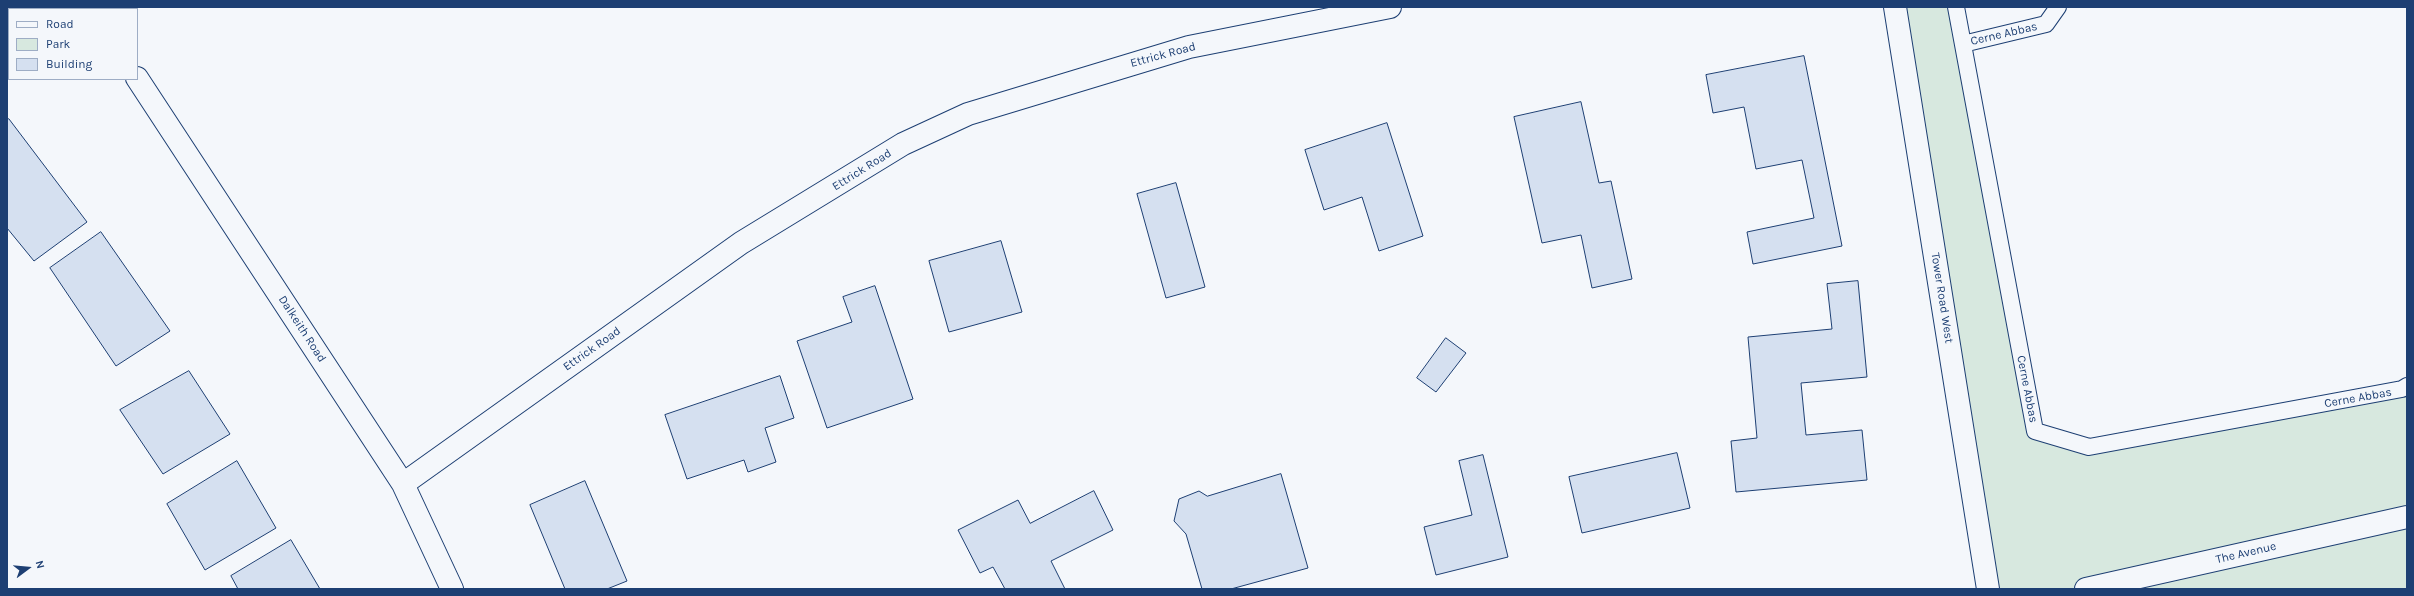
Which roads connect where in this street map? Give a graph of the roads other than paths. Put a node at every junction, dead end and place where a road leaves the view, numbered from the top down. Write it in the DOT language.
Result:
graph roads {
  1 [pos="1390,7"];
  2 [pos="1895,7"];
  3 [pos="1956,7"];
  4 [pos="2058,7"];
  5 [pos="1963,44"];
  6 [pos="138,80"];
  7 [pos="2407,386"];
  8 [pos="403,484"];
  9 [pos="2407,517"];
  10 [pos="452,589"];
  11 [pos="1988,589"];
  12 [pos="2086,589"];
  1 -- 8 [label="street, Ettrick Road"];
  2 -- 11 [label="street, Tower Road West"];
  3 -- 5 [label="lane, Cerne Abbas"];
  4 -- 5 [label="lane, Cerne Abbas"];
  5 -- 7 [label="lane, Cerne Abbas"];
  6 -- 8 [label="street, Dalkeith Road"];
  8 -- 10 [label="street, Dalkeith Road"];
  9 -- 12 [label="street, The Avenue"];
}
